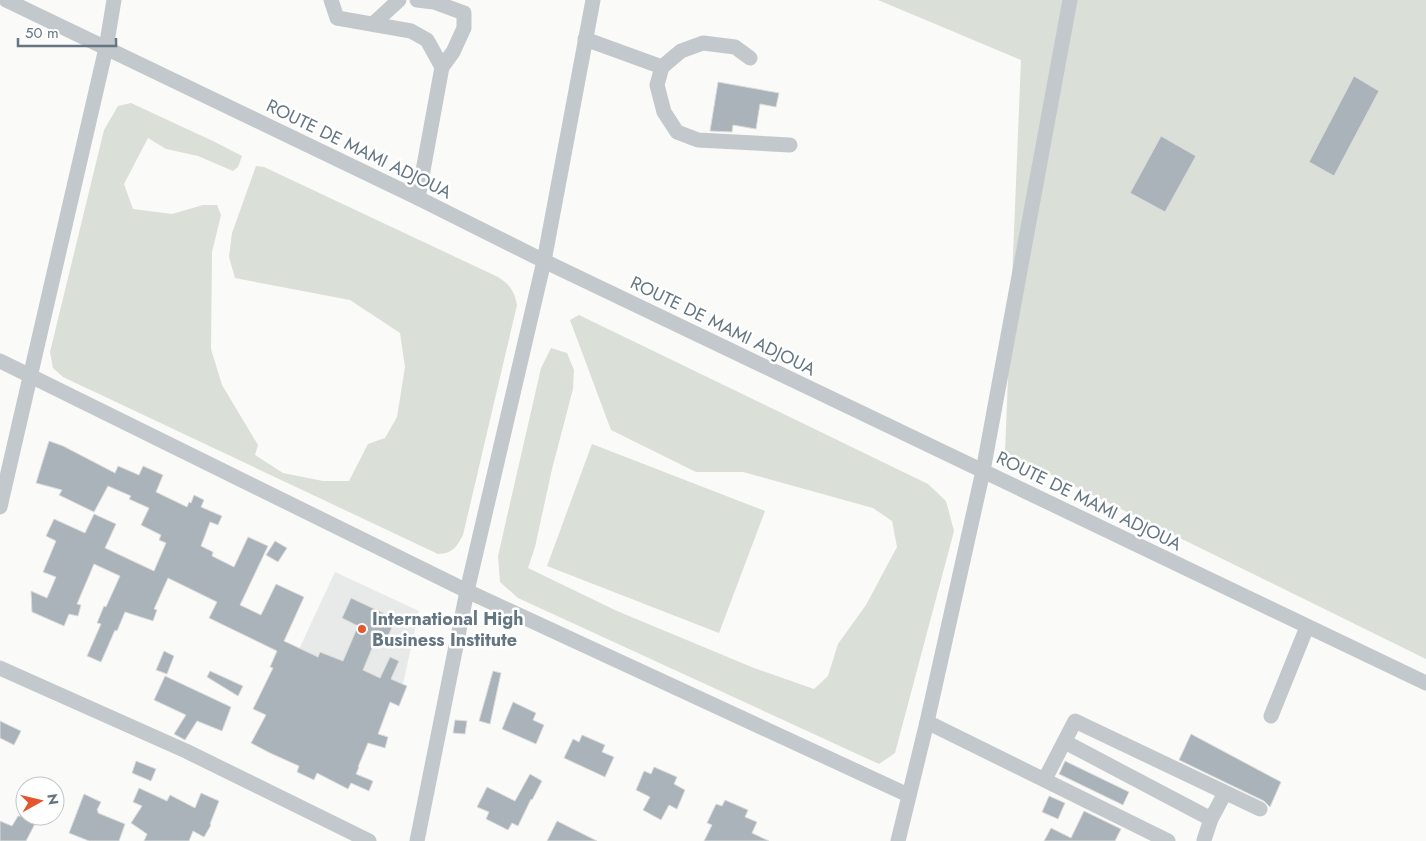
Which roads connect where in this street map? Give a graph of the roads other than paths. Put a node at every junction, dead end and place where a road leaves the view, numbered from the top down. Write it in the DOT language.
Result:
graph roads {
  1 [pos="6,0"];
  2 [pos="114,0"];
  3 [pos="331,0"];
  4 [pos="399,0"];
  5 [pos="417,0"];
  6 [pos="593,0"];
  7 [pos="1070,0"];
  8 [pos="373,24"];
  9 [pos="585,39"];
  10 [pos="106,48"];
  11 [pos="750,58"];
  12 [pos="442,67"];
  13 [pos="662,67"];
  14 [pos="790,144"];
  15 [pos="418,198"];
  16 [pos="544,261"];
  17 [pos="0,361"];
  18 [pos="31,376"];
  19 [pos="983,471"];
  20 [pos="0,507"];
  21 [pos="467,591"];
  22 [pos="1308,627"];
  23 [pos="0,668"];
  24 [pos="1426,683"];
  25 [pos="1271,716"];
  26 [pos="927,722"];
  27 [pos="1065,742"];
  28 [pos="1140,751"];
  29 [pos="1127,775"];
  30 [pos="1045,779"];
  31 [pos="1225,793"];
  32 [pos="908,795"];
  33 [pos="1260,810"];
  34 [pos="1211,819"];
  35 [pos="369,841"];
  36 [pos="417,841"];
  37 [pos="898,841"];
  38 [pos="1168,841"];
  39 [pos="1201,841"];
  1 -- 10 [label="street, ROUTE DE MAMI ADJOUA"];
  2 -- 10 [label="street"];
  3 -- 8 [label="street"];
  4 -- 8 [label="street"];
  5 -- 12 [label="street"];
  6 -- 9 [label="street"];
  7 -- 19 [label="street"];
  8 -- 12 [label="street"];
  9 -- 13 [label="street"];
  9 -- 16 [label="street"];
  10 -- 15 [label="street, ROUTE DE MAMI ADJOUA"];
  10 -- 18 [label="street"];
  11 -- 13 [label="street"];
  12 -- 15 [label="street"];
  13 -- 14 [label="street"];
  15 -- 16 [label="street, ROUTE DE MAMI ADJOUA"];
  16 -- 19 [label="street, ROUTE DE MAMI ADJOUA"];
  16 -- 21 [label="street"];
  17 -- 18 [label="street"];
  18 -- 20 [label="street"];
  18 -- 21 [label="street"];
  19 -- 22 [label="street, ROUTE DE MAMI ADJOUA"];
  19 -- 26 [label="street"];
  21 -- 32 [label="street"];
  21 -- 36 [label="street"];
  22 -- 24 [label="street, ROUTE DE MAMI ADJOUA"];
  22 -- 25 [label="street"];
  23 -- 35 [label="street"];
  26 -- 30 [label="street"];
  26 -- 32 [label="street"];
  27 -- 28 [label="street"];
  27 -- 29 [label="street"];
  27 -- 30 [label="street"];
  28 -- 29 [label="street"];
  28 -- 31 [label="street"];
  29 -- 34 [label="street"];
  30 -- 38 [label="street"];
  31 -- 33 [label="street"];
  31 -- 34 [label="street"];
  32 -- 37 [label="street"];
  34 -- 39 [label="street"];
}
